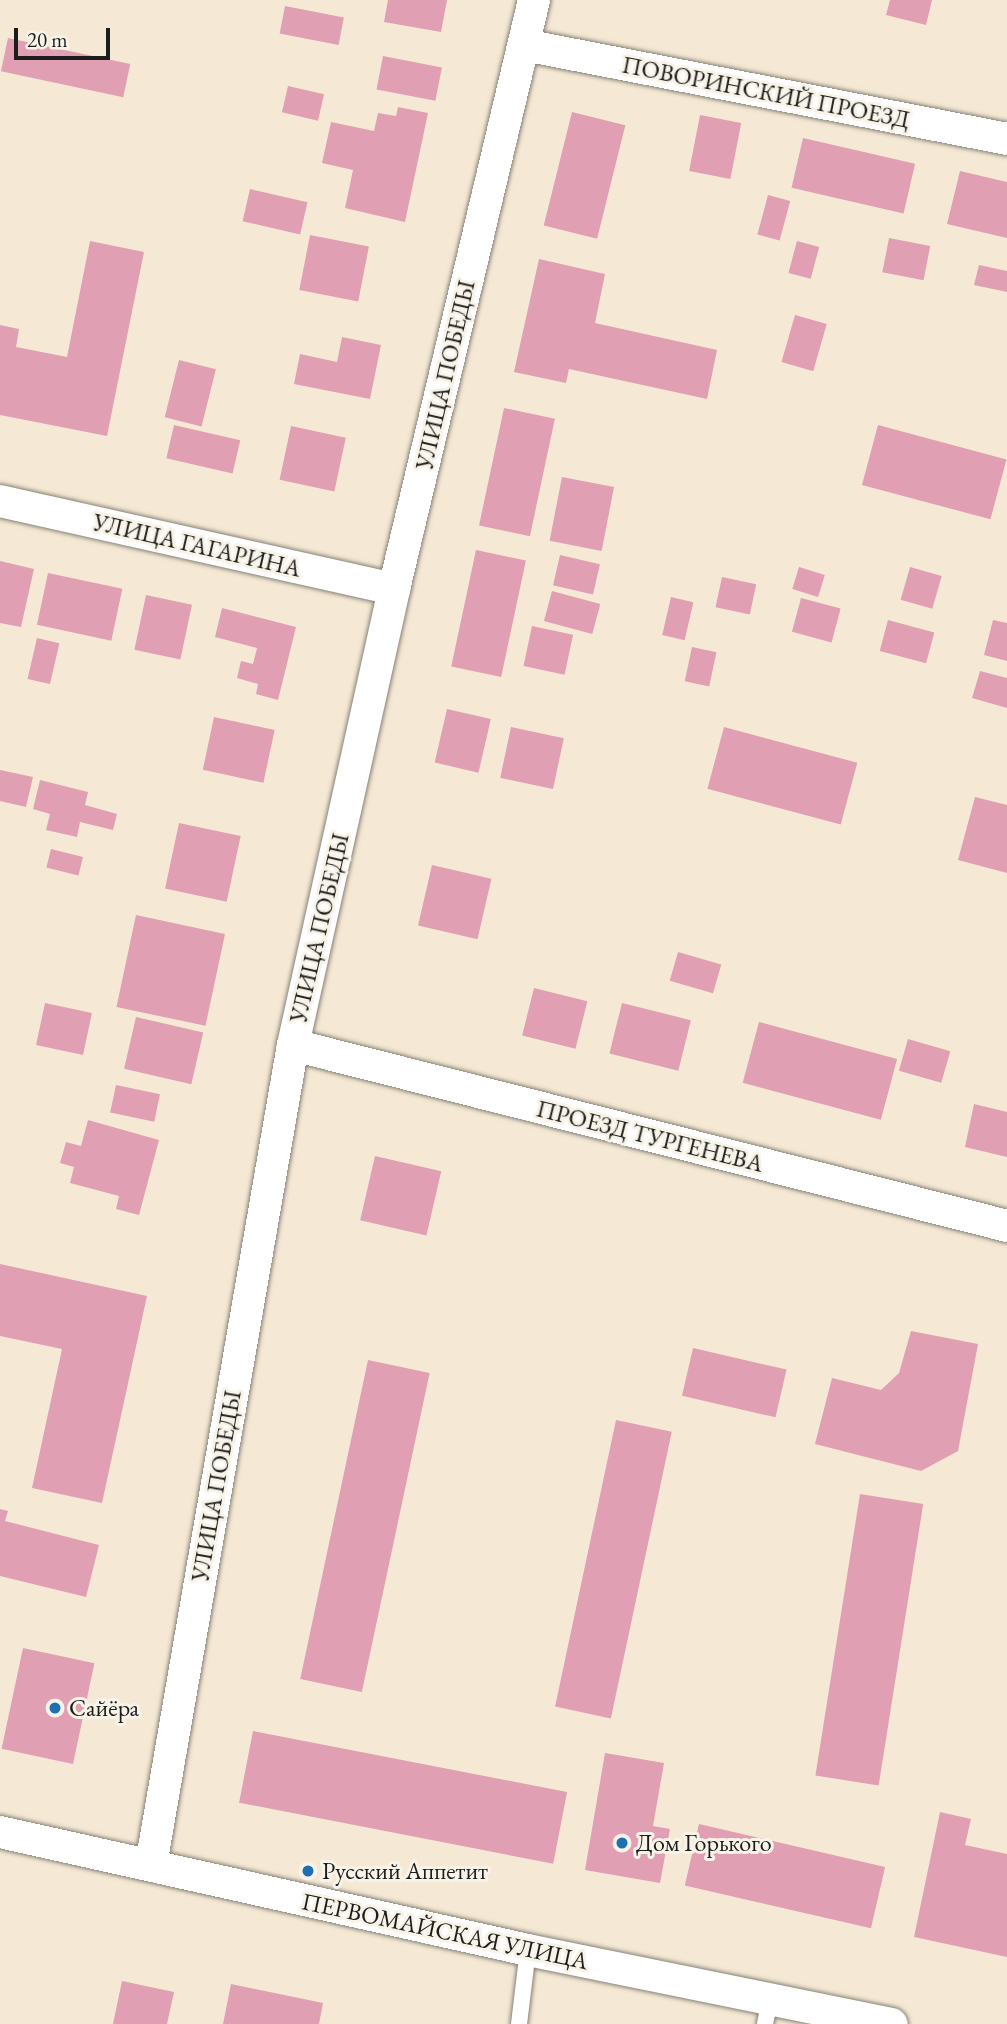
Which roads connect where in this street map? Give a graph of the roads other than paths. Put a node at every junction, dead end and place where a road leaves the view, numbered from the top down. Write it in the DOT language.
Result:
graph roads {
  1 [pos="534,0"];
  2 [pos="524,45"];
  3 [pos="1007,139"];
  4 [pos="0,501"];
  5 [pos="394,589"];
  6 [pos="293,1045"];
  7 [pos="1007,1226"];
  8 [pos="0,1832"];
  9 [pos="150,1865"];
  10 [pos="528,1950"];
  11 [pos="768,2012"];
  12 [pos="519,2024"];
  13 [pos="892,2024"];
  1 -- 2 [label="street, УЛИЦА ПОБЕДЫ"];
  2 -- 3 [label="street, ПОВОРИНСКИЙ ПРОЕЗД"];
  2 -- 5 [label="street, УЛИЦА ПОБЕДЫ"];
  4 -- 5 [label="street, УЛИЦА ГАГАРИНА"];
  5 -- 6 [label="street, УЛИЦА ПОБЕДЫ"];
  6 -- 7 [label="street, ПРОЕЗД ТУРГЕНЕВА"];
  6 -- 9 [label="street, УЛИЦА ПОБЕДЫ"];
  8 -- 9 [label="street, ПЕРВОМАЙСКАЯ УЛИЦА"];
  9 -- 10 [label="street, ПЕРВОМАЙСКАЯ УЛИЦА"];
  10 -- 11 [label="street, ПЕРВОМАЙСКАЯ УЛИЦА"];
  10 -- 12 [label="lane"];
  11 -- 13 [label="street, ПЕРВОМАЙСКАЯ УЛИЦА"];
}
